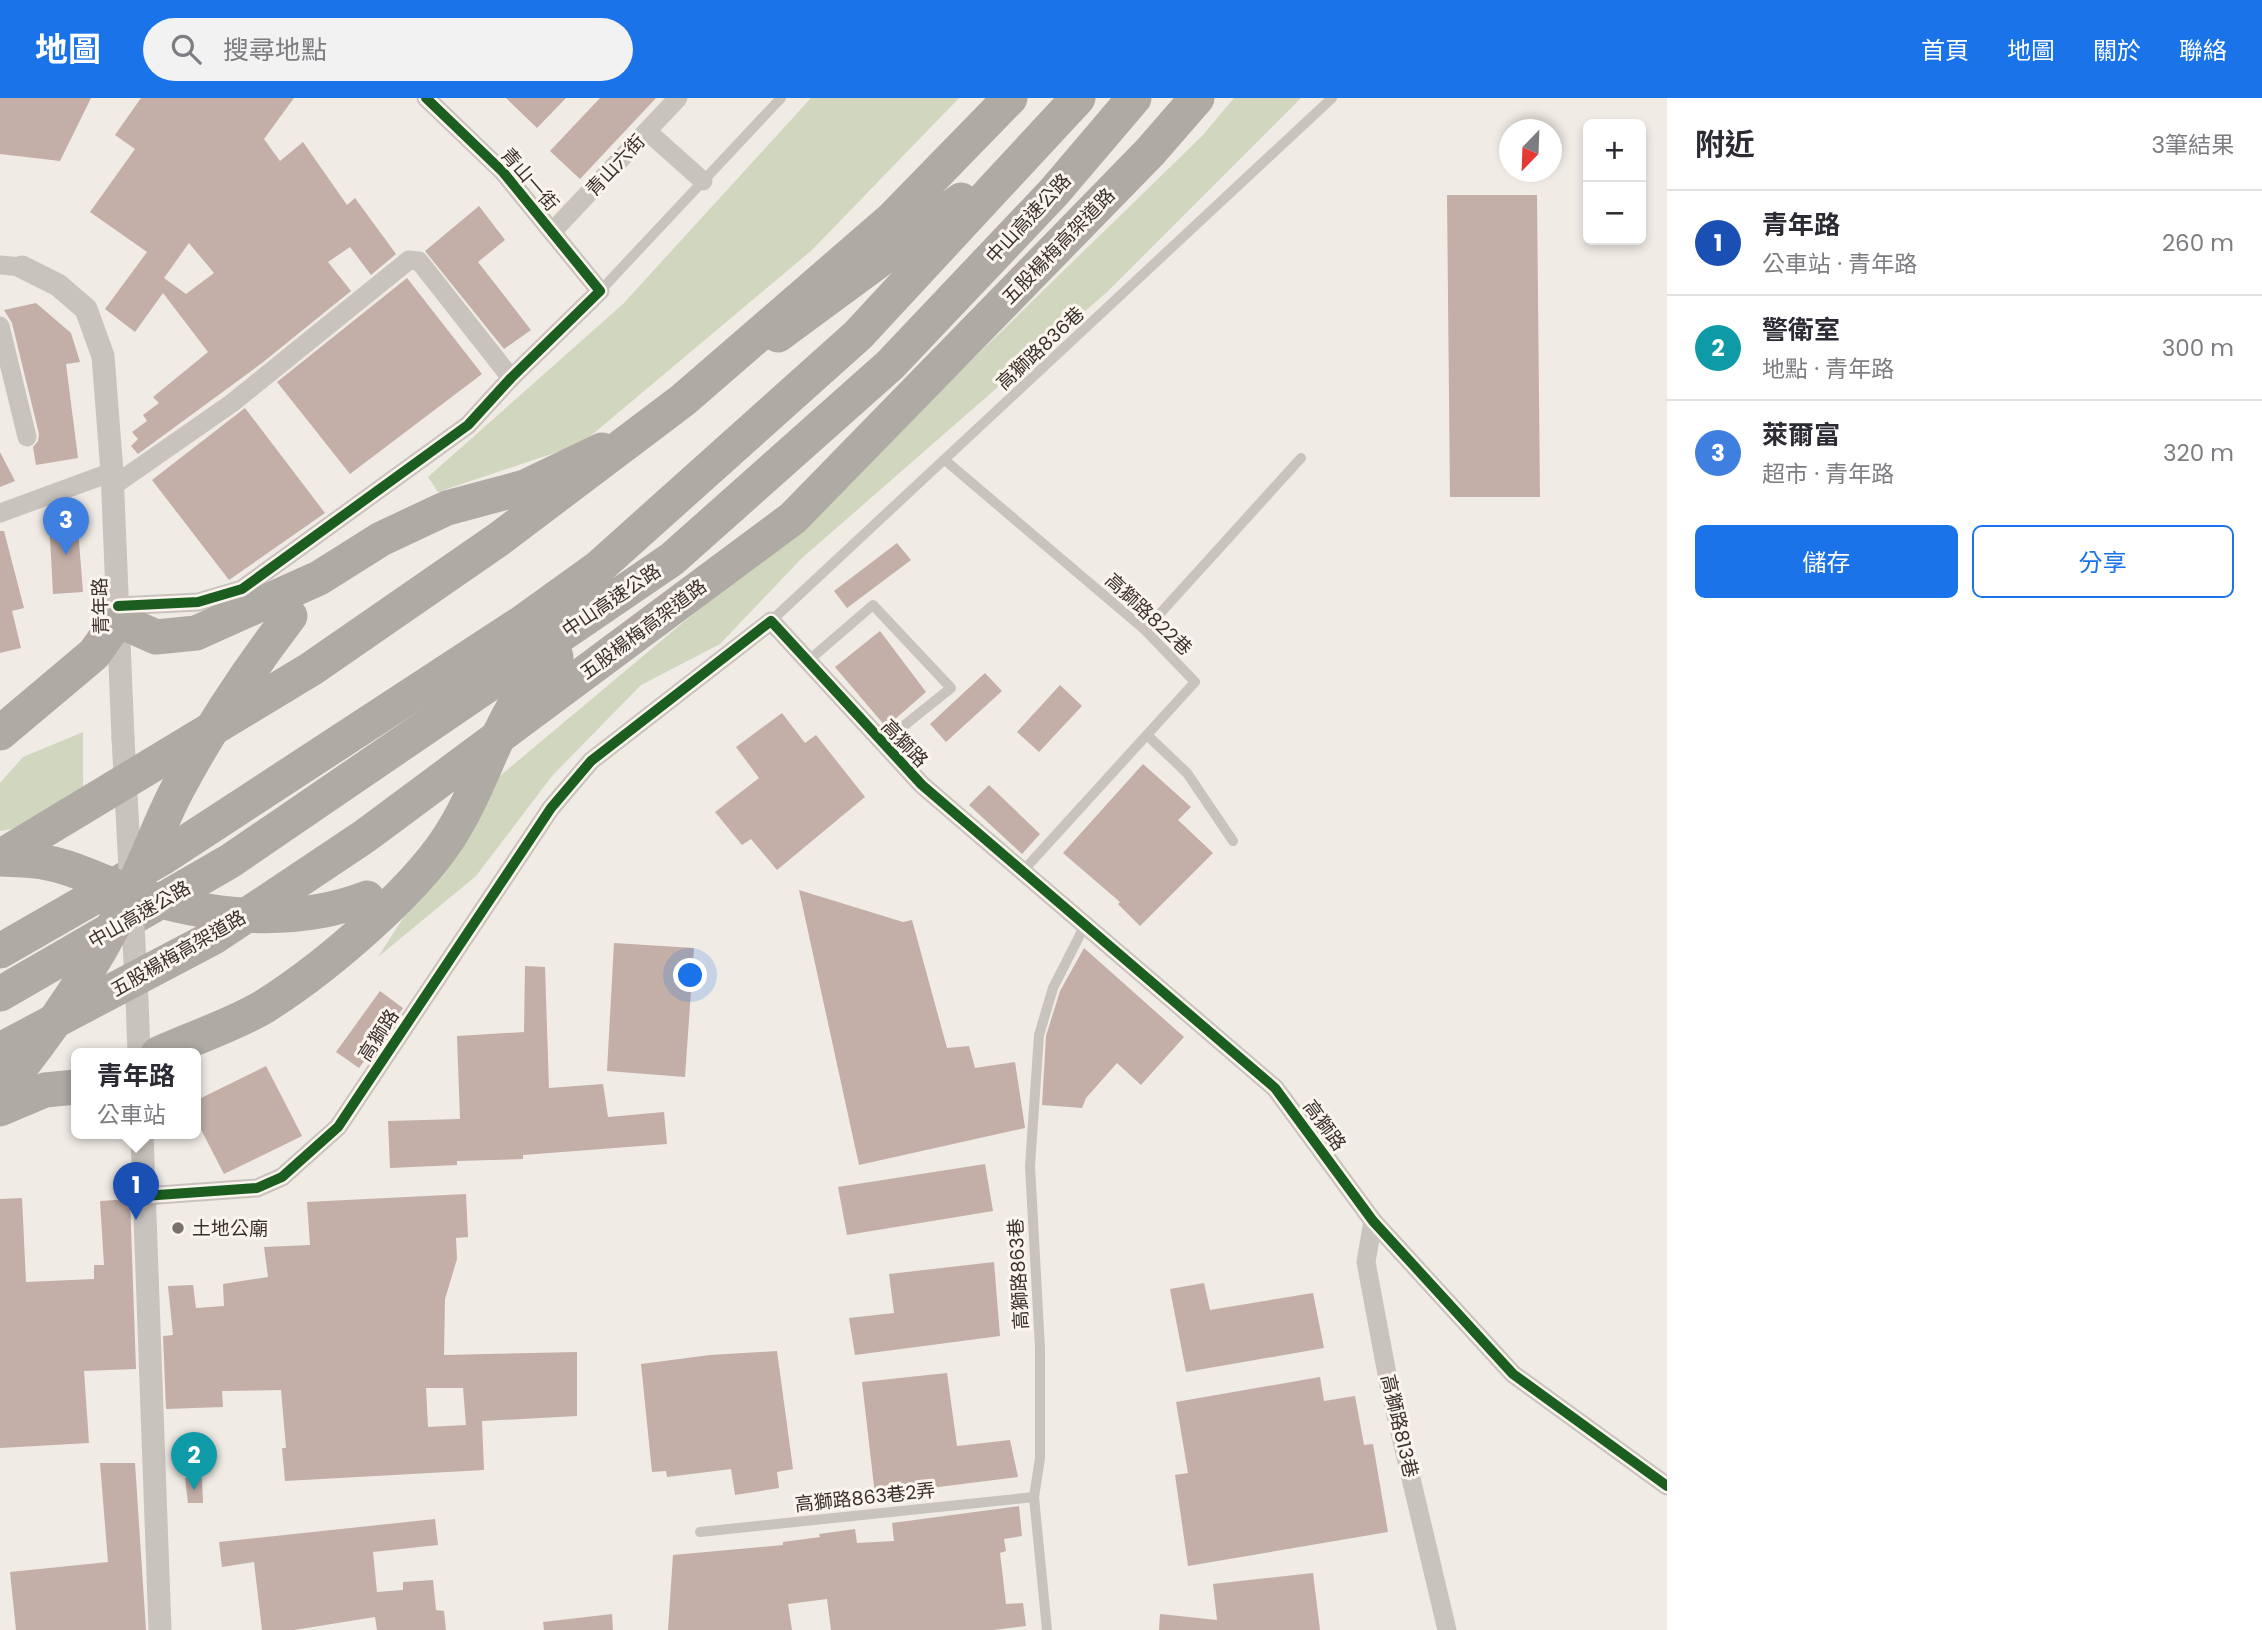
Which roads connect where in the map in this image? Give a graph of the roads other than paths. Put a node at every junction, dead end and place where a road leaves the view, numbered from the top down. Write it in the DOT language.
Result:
graph roads {
  1 [pos="426,98"];
  2 [pos="678,98"];
  3 [pos="780,98"];
  4 [pos="1010,98"];
  5 [pos="1134,98"];
  6 [pos="1197,98"];
  7 [pos="1332,98"];
  8 [pos="1072,105"];
  9 [pos="647,131"];
  10 [pos="703,181"];
  11 [pos="552,232"];
  12 [pos="11,266"];
  13 [pos="600,291"];
  14 [pos="0,326"];
  15 [pos="510,378"];
  16 [pos="27,438"];
  17 [pos="1301,458"];
  18 [pos="946,461"];
  19 [pos="113,479"];
  20 [pos="0,513"];
  21 [pos="672,559"];
  22 [pos="319,578"];
  23 [pos="118,613"];
  24 [pos="771,621"];
  25 [pos="1145,630"];
  26 [pos="807,661"];
  27 [pos="0,733"];
  28 [pos="1148,736"];
  29 [pos="881,745"];
  30 [pos="1233,841"];
  31 [pos="0,858"];
  32 [pos="1021,873"];
  33 [pos="411,882"];
  34 [pos="131,892"];
  35 [pos="1085,925"];
  36 [pos="0,951"];
  37 [pos="0,994"];
  38 [pos="139,1048"];
  39 [pos="172,1048"];
  40 [pos="0,1049"];
  41 [pos="71,1087"];
  42 [pos="3,1094"];
  43 [pos="142,1139"];
  44 [pos="144,1196"];
  45 [pos="1373,1221"];
  46 [pos="1667,1486"];
  47 [pos="1034,1497"];
  48 [pos="700,1532"];
  49 [pos="160,1630"];
  50 [pos="1047,1630"];
  51 [pos="1447,1630"];
  1 -- 11 [label="street, 青山一街"];
  2 -- 9 [label="street, 青山六街"];
  3 -- 10 [label="lane"];
  4 -- 31 [label="highway, bridge"];
  5 -- 21 [label="highway, 中山高速公路"];
  6 -- 40 [label="highway, 五股楊梅高架道路, bridge"];
  7 -- 18 [label="lane, 高獅路836巷"];
  8 -- 22 [label="highway"];
  8 -- 36 [label="highway, 中山高速公路"];
  9 -- 10 [label="street"];
  9 -- 11 [label="street, 青山六街"];
  10 -- 13 [label="lane"];
  11 -- 13 [label="street, 青山一街"];
  12 -- 19 [label="street, 青年路"];
  13 -- 15 [label="street"];
  14 -- 16 [label="street"];
  15 -- 19 [label="street"];
  15 -- 23 [label="street"];
  17 -- 25 [label="lane"];
  18 -- 24 [label="lane, 高獅路836巷"];
  18 -- 25 [label="lane, 高獅路822巷"];
  19 -- 20 [label="street"];
  19 -- 23 [label="street, 青年路"];
  21 -- 33 [label="highway"];
  21 -- 37 [label="highway, 中山高速公路"];
  22 -- 23 [label="highway"];
  22 -- 34 [label="highway, bridge"];
  23 -- 27 [label="highway"];
  23 -- 34 [label="street, 青年路, bridge"];
  24 -- 26 [label="street, 高獅路"];
  24 -- 44 [label="street, 高獅路"];
  25 -- 28 [label="lane, 高獅路822巷"];
  26 -- 29 [label="street, 高獅路"];
  26 -- 29 [label="lane"];
  28 -- 30 [label="lane"];
  28 -- 32 [label="lane, 高獅路822巷"];
  29 -- 32 [label="street, 高獅路"];
  31 -- 34 [label="highway, bridge"];
  32 -- 35 [label="street, 高獅路"];
  33 -- 34 [label="highway, bridge"];
  33 -- 39 [label="highway"];
  34 -- 38 [label="street, 青年路, bridge"];
  34 -- 42 [label="highway, bridge"];
  35 -- 45 [label="street, 高獅路"];
  35 -- 47 [label="lane, 高獅路863巷"];
  41 -- 42 [label="highway"];
  43 -- 44 [label="street"];
  44 -- 49 [label="street"];
  45 -- 46 [label="street, 高獅路"];
  45 -- 51 [label="street, 高獅路813巷"];
  47 -- 48 [label="lane, 高獅路863巷2弄"];
  47 -- 50 [label="lane, 高獅路863巷"];
}
